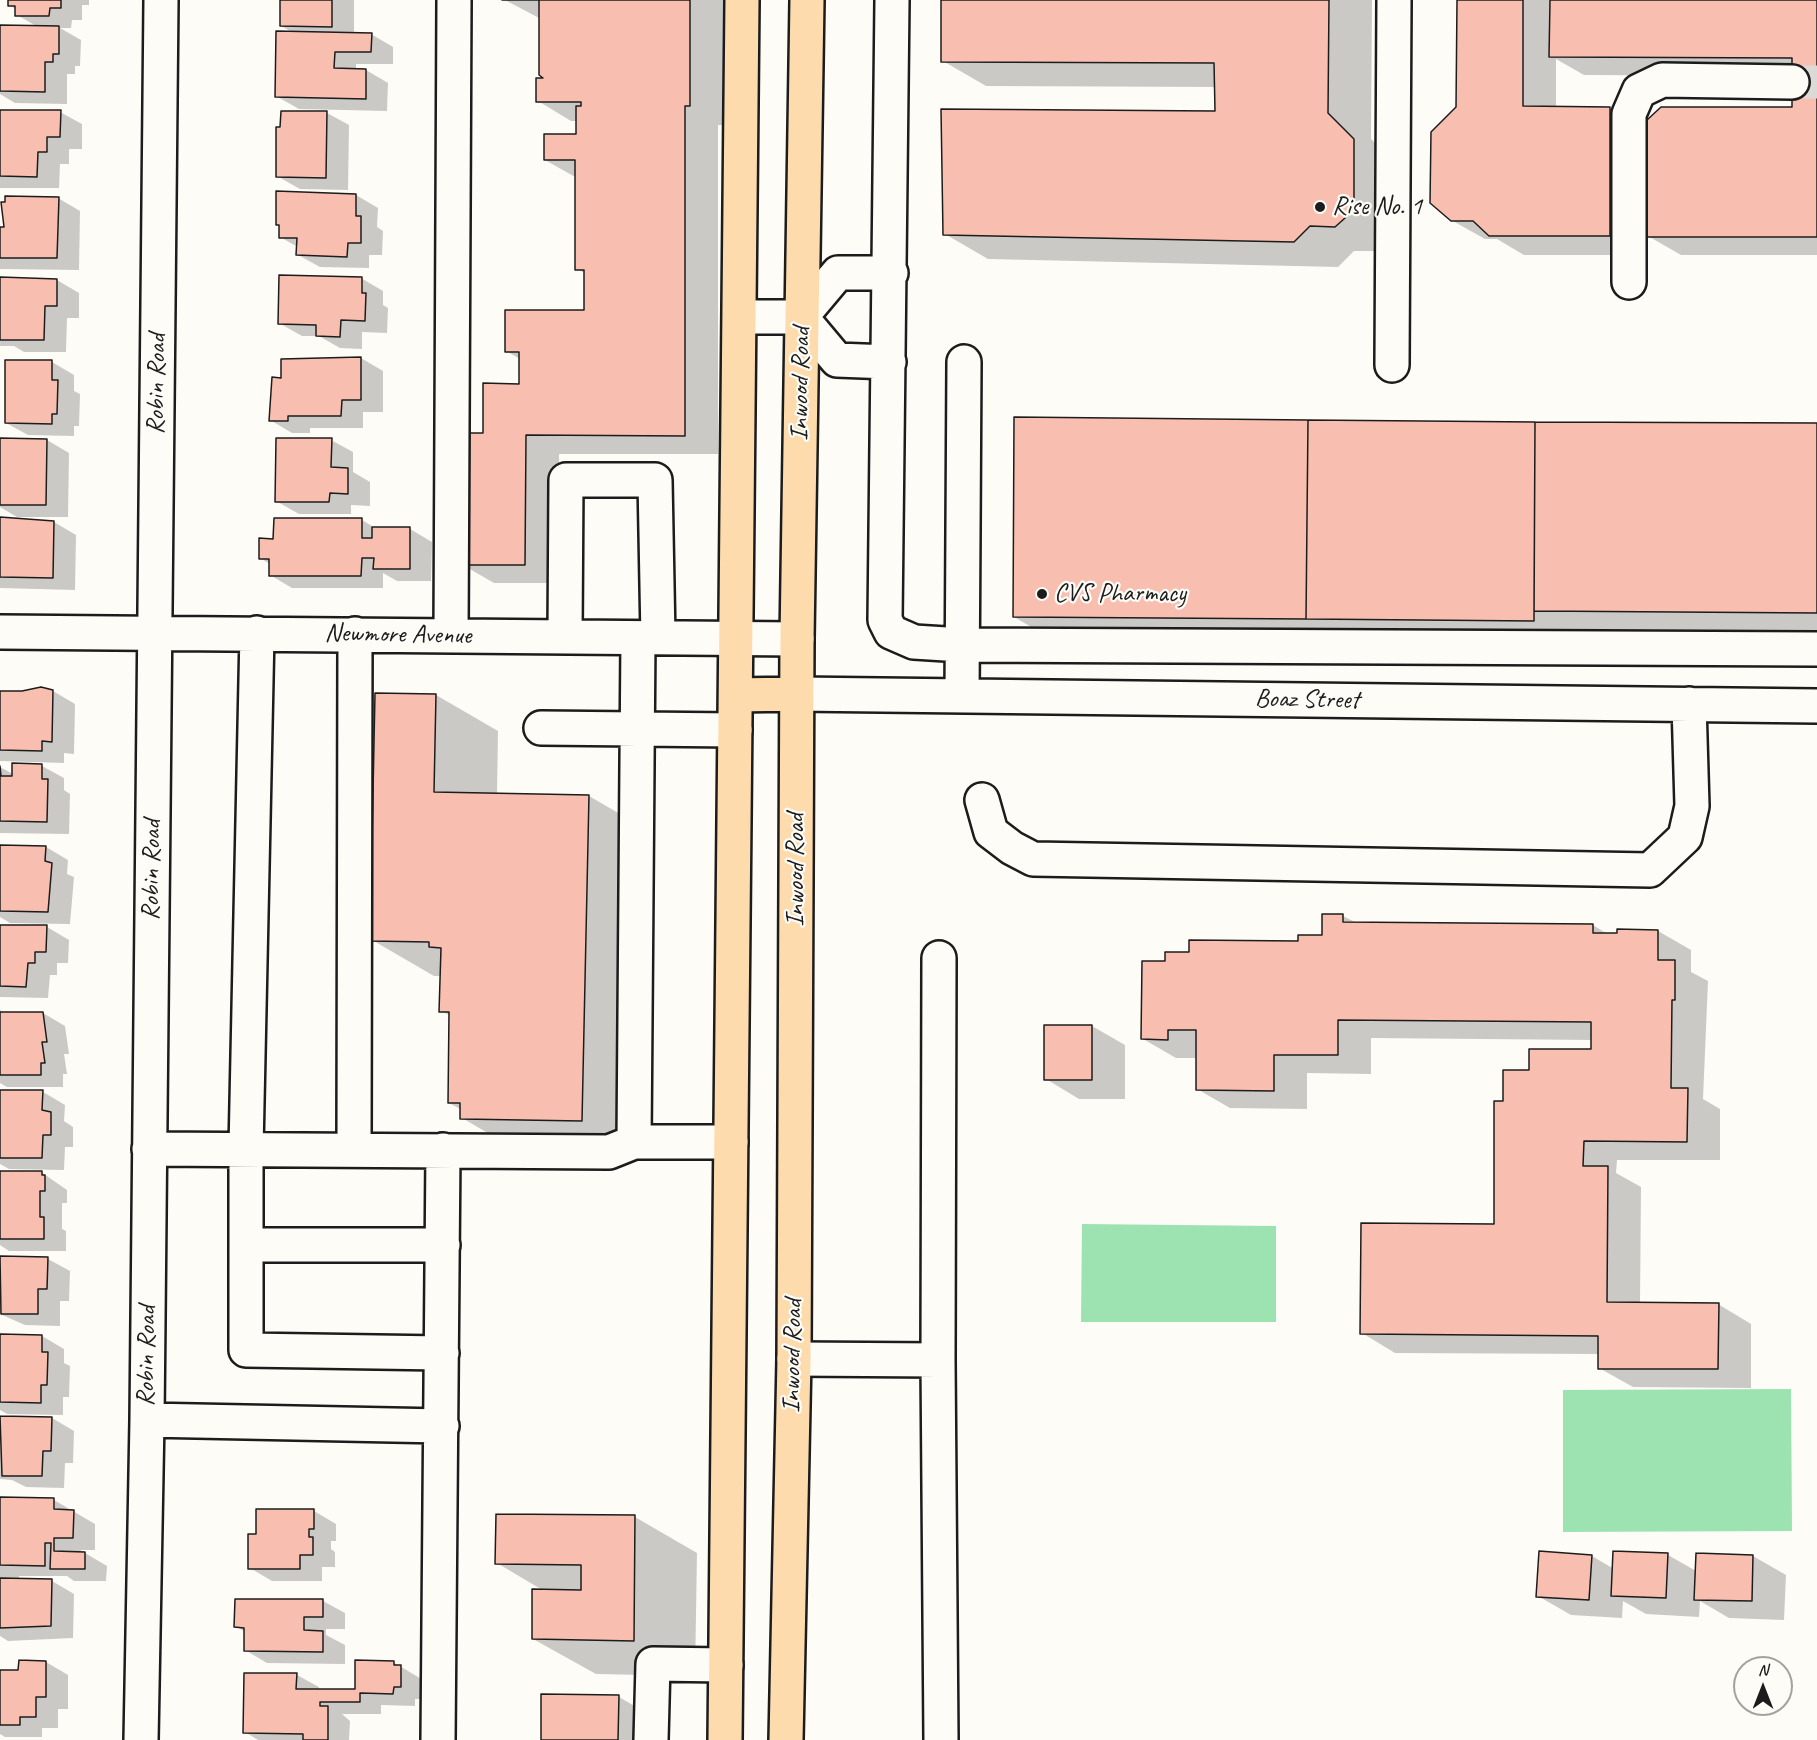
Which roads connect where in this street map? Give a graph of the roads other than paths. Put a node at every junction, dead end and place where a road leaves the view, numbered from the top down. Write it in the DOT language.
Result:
graph roads {
  1 [pos="161,0"];
  2 [pos="454,0"];
  3 [pos="742,0"];
  4 [pos="807,0"];
  5 [pos="892,0"];
  6 [pos="1394,0"];
  7 [pos="1792,82"];
  8 [pos="891,273"];
  9 [pos="1629,282"];
  10 [pos="741,317"];
  11 [pos="801,317"];
  12 [pos="889,362"];
  13 [pos="964,362"];
  14 [pos="1392,365"];
  15 [pos="0,632"];
  16 [pos="155,633"];
  17 [pos="257,633"];
  18 [pos="355,634"];
  19 [pos="451,635"];
  20 [pos="565,636"];
  21 [pos="648,638"];
  22 [pos="736,639"];
  23 [pos="797,639"];
  24 [pos="962,645"];
  25 [pos="1817,649"];
  26 [pos="796,694"];
  27 [pos="736,695"];
  28 [pos="962,696"];
  29 [pos="1689,704"];
  30 [pos="1817,706"];
  31 [pos="541,728"];
  32 [pos="638,728"];
  33 [pos="735,730"];
  34 [pos="982,800"];
  35 [pos="939,957"];
  36 [pos="634,1142"];
  37 [pos="731,1142"];
  38 [pos="149,1149"];
  39 [pos="246,1149"];
  40 [pos="354,1150"];
  41 [pos="443,1150"];
  42 [pos="246,1245"];
  43 [pos="443,1245"];
  44 [pos="442,1353"];
  45 [pos="794,1359"];
  46 [pos="938,1360"];
  47 [pos="147,1420"];
  48 [pos="442,1426"];
  49 [pos="726,1665"];
  50 [pos="141,1740"];
  51 [pos="438,1740"];
  52 [pos="651,1740"];
  53 [pos="726,1740"];
  54 [pos="786,1740"];
  55 [pos="941,1740"];
  1 -- 16 [label="street, Robin Road"];
  2 -- 19 [label="street"];
  3 -- 10 [label="main road"];
  4 -- 11 [label="main road, Inwood Road"];
  5 -- 8 [label="street"];
  6 -- 14 [label="street"];
  7 -- 9 [label="street"];
  8 -- 11 [label="street"];
  8 -- 12 [label="street"];
  10 -- 11 [label="street"];
  10 -- 22 [label="main road"];
  11 -- 12 [label="street"];
  11 -- 23 [label="main road, Inwood Road"];
  12 -- 24 [label="street"];
  13 -- 24 [label="street"];
  15 -- 16 [label="street, Newmore Avenue"];
  16 -- 17 [label="street, Newmore Avenue"];
  16 -- 38 [label="street, Robin Road"];
  17 -- 18 [label="street, Newmore Avenue"];
  17 -- 39 [label="street"];
  18 -- 19 [label="street, Newmore Avenue"];
  18 -- 40 [label="street"];
  19 -- 20 [label="street, Newmore Avenue"];
  20 -- 21 [label="street, Newmore Avenue"];
  20 -- 21 [label="street"];
  21 -- 22 [label="street, Newmore Avenue"];
  21 -- 32 [label="street"];
  22 -- 23 [label="street, Newmore Avenue"];
  22 -- 27 [label="main road"];
  23 -- 26 [label="main road, Inwood Road"];
  24 -- 25 [label="street"];
  24 -- 28 [label="street"];
  26 -- 27 [label="main road"];
  26 -- 28 [label="street, Boaz Street"];
  26 -- 45 [label="main road, Inwood Road"];
  27 -- 33 [label="main road"];
  28 -- 29 [label="street, Boaz Street"];
  29 -- 30 [label="street, Boaz Street"];
  29 -- 34 [label="street"];
  31 -- 32 [label="street"];
  32 -- 33 [label="street"];
  32 -- 36 [label="street"];
  33 -- 37 [label="main road"];
  35 -- 46 [label="street"];
  36 -- 37 [label="street"];
  36 -- 41 [label="street"];
  37 -- 49 [label="main road"];
  38 -- 39 [label="street"];
  38 -- 47 [label="street, Robin Road"];
  39 -- 40 [label="street"];
  39 -- 42 [label="street"];
  40 -- 41 [label="street"];
  41 -- 43 [label="street"];
  42 -- 43 [label="street"];
  42 -- 44 [label="street"];
  43 -- 44 [label="street"];
  44 -- 48 [label="street"];
  45 -- 46 [label="street"];
  45 -- 54 [label="main road, Inwood Road"];
  46 -- 55 [label="street"];
  47 -- 48 [label="street"];
  47 -- 50 [label="street, Robin Road"];
  48 -- 51 [label="street"];
  49 -- 52 [label="street"];
  49 -- 53 [label="main road"];
}
